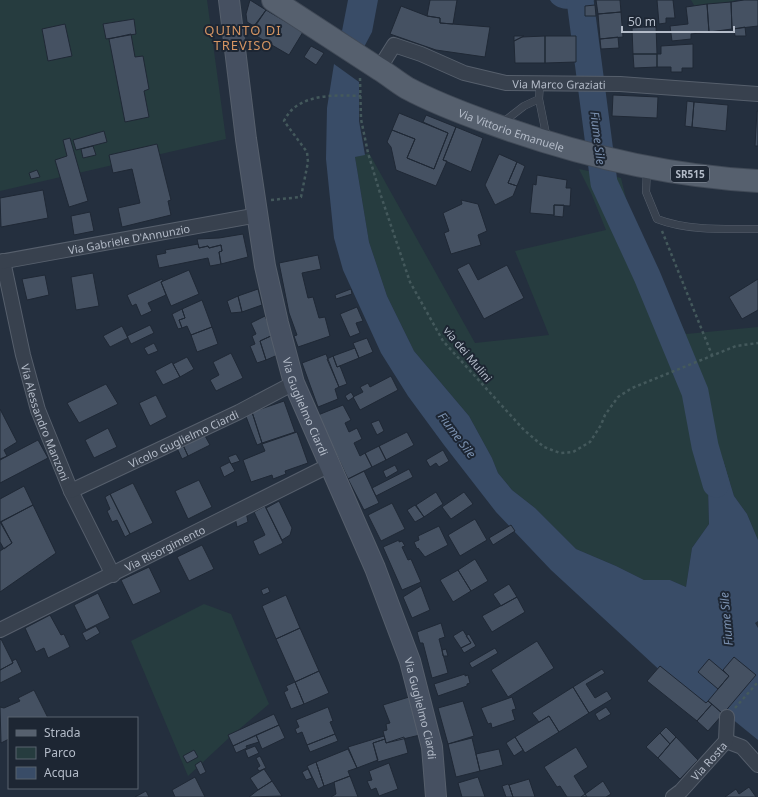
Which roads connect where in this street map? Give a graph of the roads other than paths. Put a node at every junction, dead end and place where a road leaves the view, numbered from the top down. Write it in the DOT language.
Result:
graph roads {
  1 [pos="229,0"];
  2 [pos="280,4"];
  3 [pos="379,69"];
  4 [pos="540,84"];
  5 [pos="758,94"];
  6 [pos="538,99"];
  7 [pos="498,126"];
  8 [pos="547,142"];
  9 [pos="647,166"];
  10 [pos="758,181"];
  11 [pos="257,208"];
  12 [pos="758,229"];
  13 [pos="2,262"];
  14 [pos="294,383"];
  15 [pos="330,465"];
  16 [pos="71,491"];
  17 [pos="113,575"];
  18 [pos="0,630"];
  19 [pos="727,717"];
  20 [pos="726,741"];
  21 [pos="758,765"];
  22 [pos="436,797"];
  23 [pos="674,797"];
  1 -- 11 [label="main road, Via Guglielmo Ciardi"];
  2 -- 3 [label="main road, Via Vittorio Emanuele / SR515"];
  3 -- 4 [label="street, Via Marco Graziati"];
  3 -- 7 [label="main road, Via Vittorio Emanuele / SR515"];
  4 -- 5 [label="street, Via Marco Graziati"];
  4 -- 6 [label="lane"];
  6 -- 7 [label="lane"];
  6 -- 8 [label="lane"];
  7 -- 8 [label="main road, Via Vittorio Emanuele / SR515"];
  8 -- 9 [label="main road, Via Vittorio Emanuele / SR515"];
  9 -- 10 [label="main road, Via Vittorio Emanuele / SR515"];
  9 -- 12 [label="lane"];
  11 -- 13 [label="street, Via Gabriele D'Annunzio"];
  11 -- 14 [label="main road, Via Guglielmo Ciardi"];
  13 -- 16 [label="street, Via Alessandro Manzoni"];
  14 -- 15 [label="main road, Via Guglielmo Ciardi"];
  14 -- 16 [label="street, Vicolo Guglielmo Ciardi"];
  15 -- 17 [label="street, Via Risorgimento"];
  15 -- 22 [label="main road, Via Guglielmo Ciardi"];
  16 -- 17 [label="street, Via Alessandro Manzoni"];
  17 -- 18 [label="street, Via Risorgimento"];
  19 -- 20 [label="street, Via Rosta"];
  20 -- 21 [label="street"];
  20 -- 23 [label="street, Via Rosta"];
}
